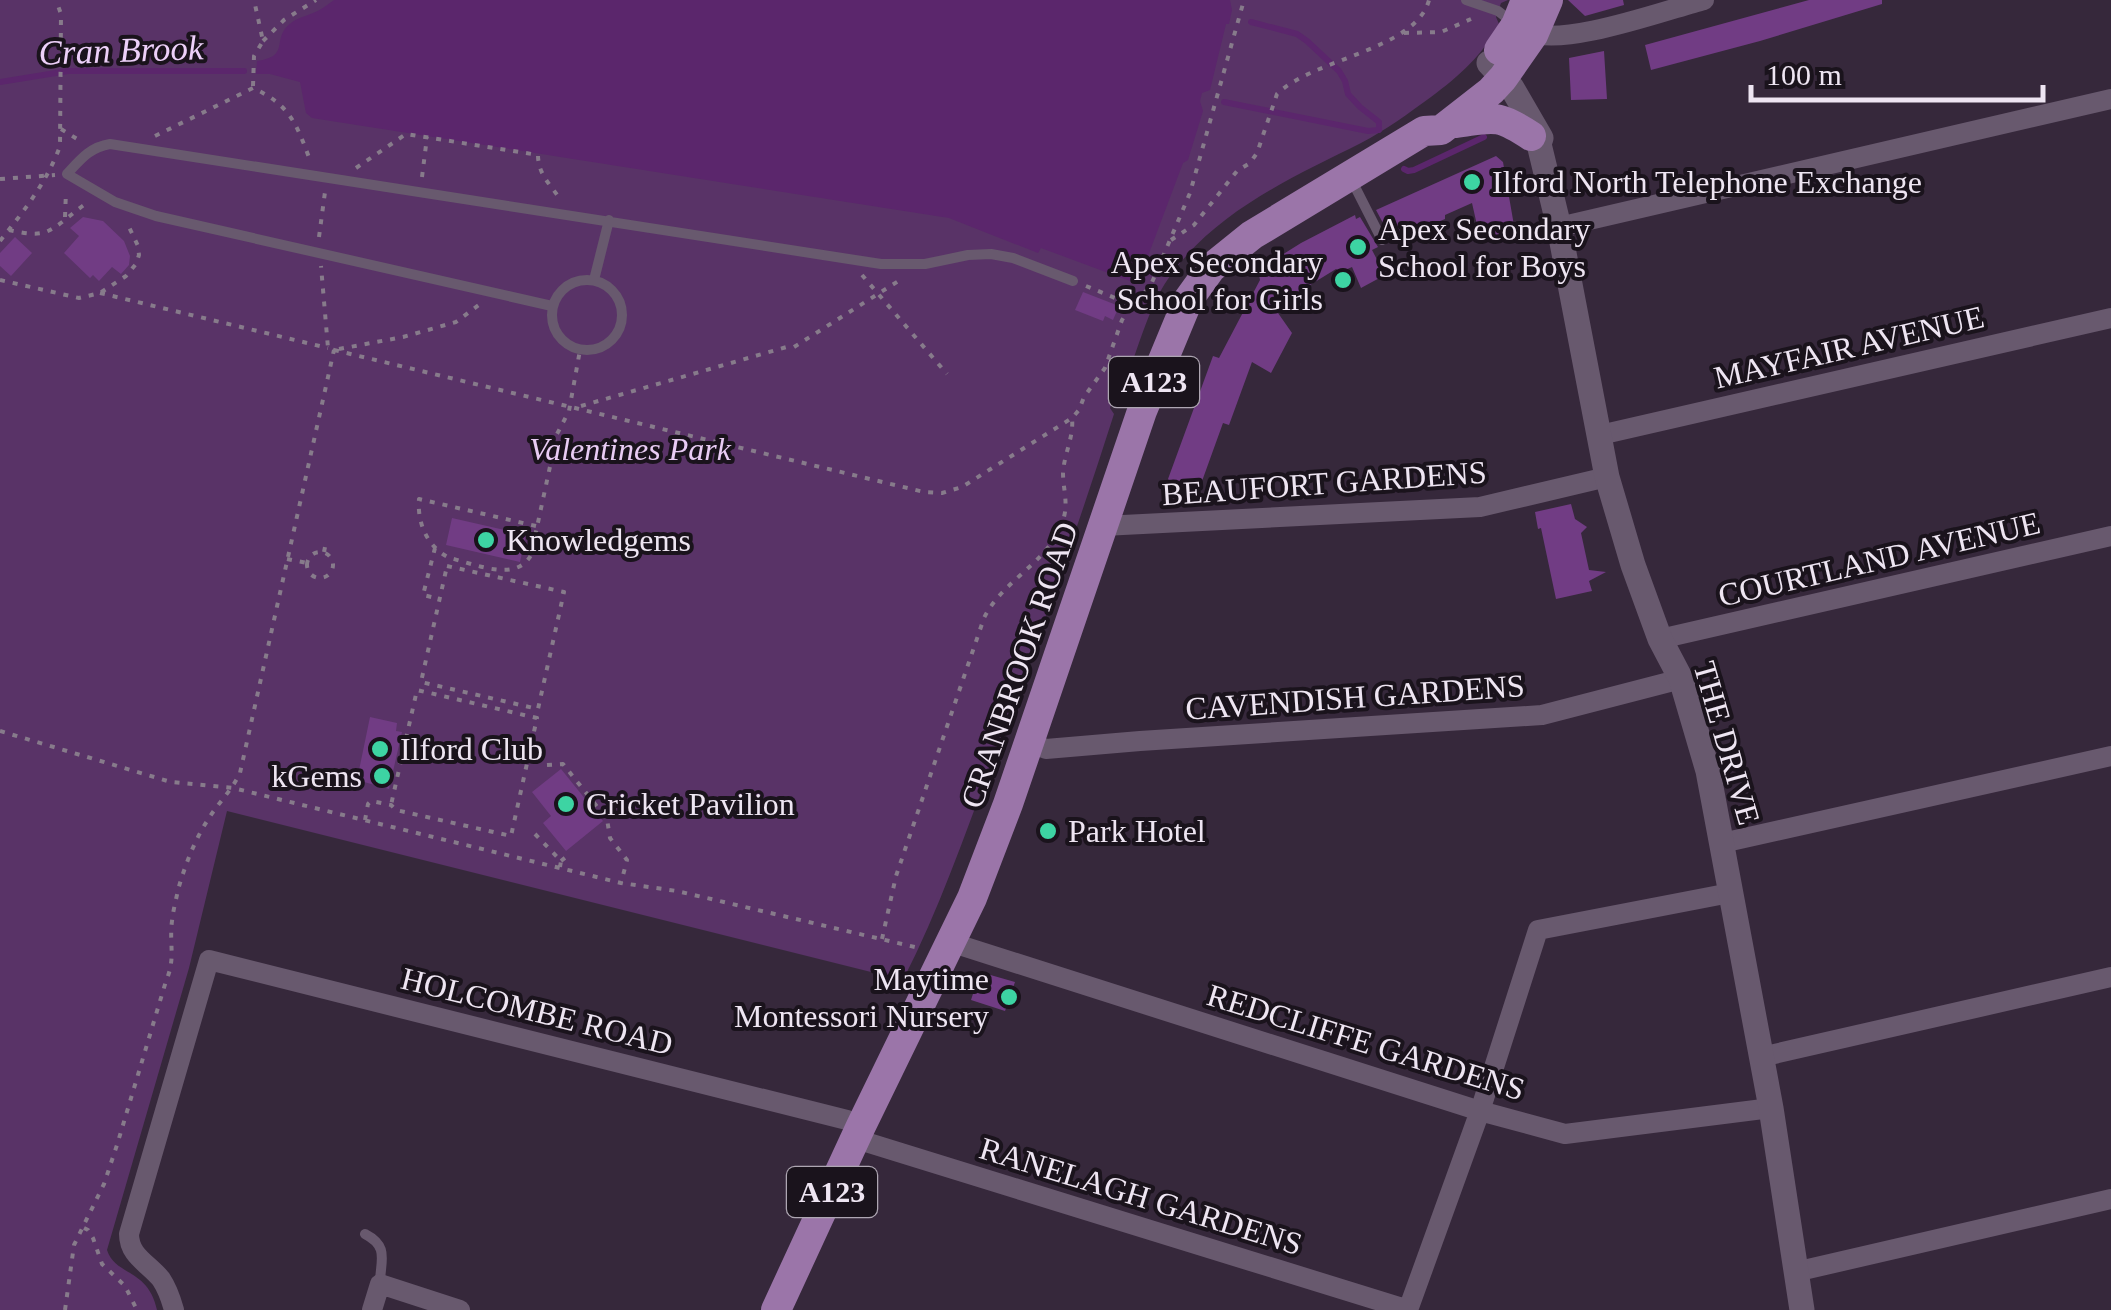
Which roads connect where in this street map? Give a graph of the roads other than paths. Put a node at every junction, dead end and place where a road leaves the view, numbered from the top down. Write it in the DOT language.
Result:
graph roads {
  1 [pos="1466,0"];
  2 [pos="1548,0"];
  3 [pos="1704,0"];
  4 [pos="1525,20"];
  5 [pos="1490,77"];
  6 [pos="2111,99"];
  7 [pos="1437,127"];
  8 [pos="1535,140"];
  9 [pos="1349,176"];
  10 [pos="609,220"];
  11 [pos="1558,227"];
  12 [pos="1382,240"];
  13 [pos="594,280"];
  14 [pos="1072,281"];
  15 [pos="552,306"];
  16 [pos="2111,318"];
  17 [pos="1600,434"];
  18 [pos="1607,477"];
  19 [pos="1103,526"];
  20 [pos="2111,536"];
  21 [pos="1660,639"];
  22 [pos="1681,679"];
  23 [pos="1030,742"];
  24 [pos="2111,756"];
  25 [pos="1722,843"];
  26 [pos="1730,893"];
  27 [pos="953,942"];
  28 [pos="2111,978"];
  29 [pos="1761,1057"];
  30 [pos="1771,1108"];
  31 [pos="1480,1112"];
  32 [pos="859,1133"];
  33 [pos="2111,1199"];
  34 [pos="366,1234"];
  35 [pos="1794,1272"];
  36 [pos="380,1284"];
  37 [pos="174,1310"];
  38 [pos="372,1310"];
  39 [pos="460,1310"];
  40 [pos="776,1310"];
  41 [pos="1408,1310"];
  42 [pos="1802,1310"];
  1 -- 4 [label="lane"];
  2 -- 4 [label="main road, CRANBROOK ROAD / A123"];
  3 -- 4 [label="street"];
  4 -- 5 [label="main road, CRANBROOK ROAD / A123"];
  5 -- 7 [label="main road, CRANBROOK ROAD / A123"];
  5 -- 8 [label="street"];
  6 -- 11 [label="street"];
  7 -- 8 [label="main road"];
  7 -- 9 [label="main road, CRANBROOK ROAD / A123"];
  8 -- 11 [label="street, THE DRIVE"];
  9 -- 12 [label="lane"];
  9 -- 19 [label="main road, CRANBROOK ROAD / A123"];
  10 -- 13 [label="lane"];
  10 -- 14 [label="lane"];
  10 -- 15 [label="lane"];
  11 -- 17 [label="street, THE DRIVE"];
  13 -- 15 [label="lane"];
  13 -- 15 [label="lane"];
  16 -- 17 [label="street, MAYFAIR AVENUE"];
  17 -- 18 [label="street, THE DRIVE"];
  18 -- 19 [label="street, BEAUFORT GARDENS"];
  18 -- 21 [label="street, THE DRIVE"];
  19 -- 23 [label="main road, CRANBROOK ROAD / A123"];
  20 -- 21 [label="street, COURTLAND AVENUE"];
  21 -- 22 [label="street, THE DRIVE"];
  22 -- 23 [label="street, CAVENDISH GARDENS"];
  22 -- 25 [label="street, THE DRIVE"];
  23 -- 27 [label="main road, CRANBROOK ROAD / A123"];
  24 -- 25 [label="street"];
  25 -- 26 [label="street, THE DRIVE"];
  26 -- 29 [label="street, THE DRIVE"];
  26 -- 31 [label="street"];
  27 -- 31 [label="street, REDCLIFFE GARDENS"];
  27 -- 32 [label="main road, CRANBROOK ROAD / A123"];
  28 -- 29 [label="street"];
  29 -- 30 [label="street, THE DRIVE"];
  30 -- 31 [label="street, REDCLIFFE GARDENS"];
  30 -- 35 [label="street, THE DRIVE"];
  31 -- 41 [label="street"];
  32 -- 37 [label="street, HOLCOMBE ROAD"];
  32 -- 40 [label="main road, CRANBROOK ROAD / A123"];
  32 -- 41 [label="street, RANELAGH GARDENS"];
  33 -- 35 [label="street"];
  34 -- 36 [label="lane"];
  35 -- 42 [label="street, THE DRIVE"];
  36 -- 38 [label="street"];
  36 -- 39 [label="street"];
}
